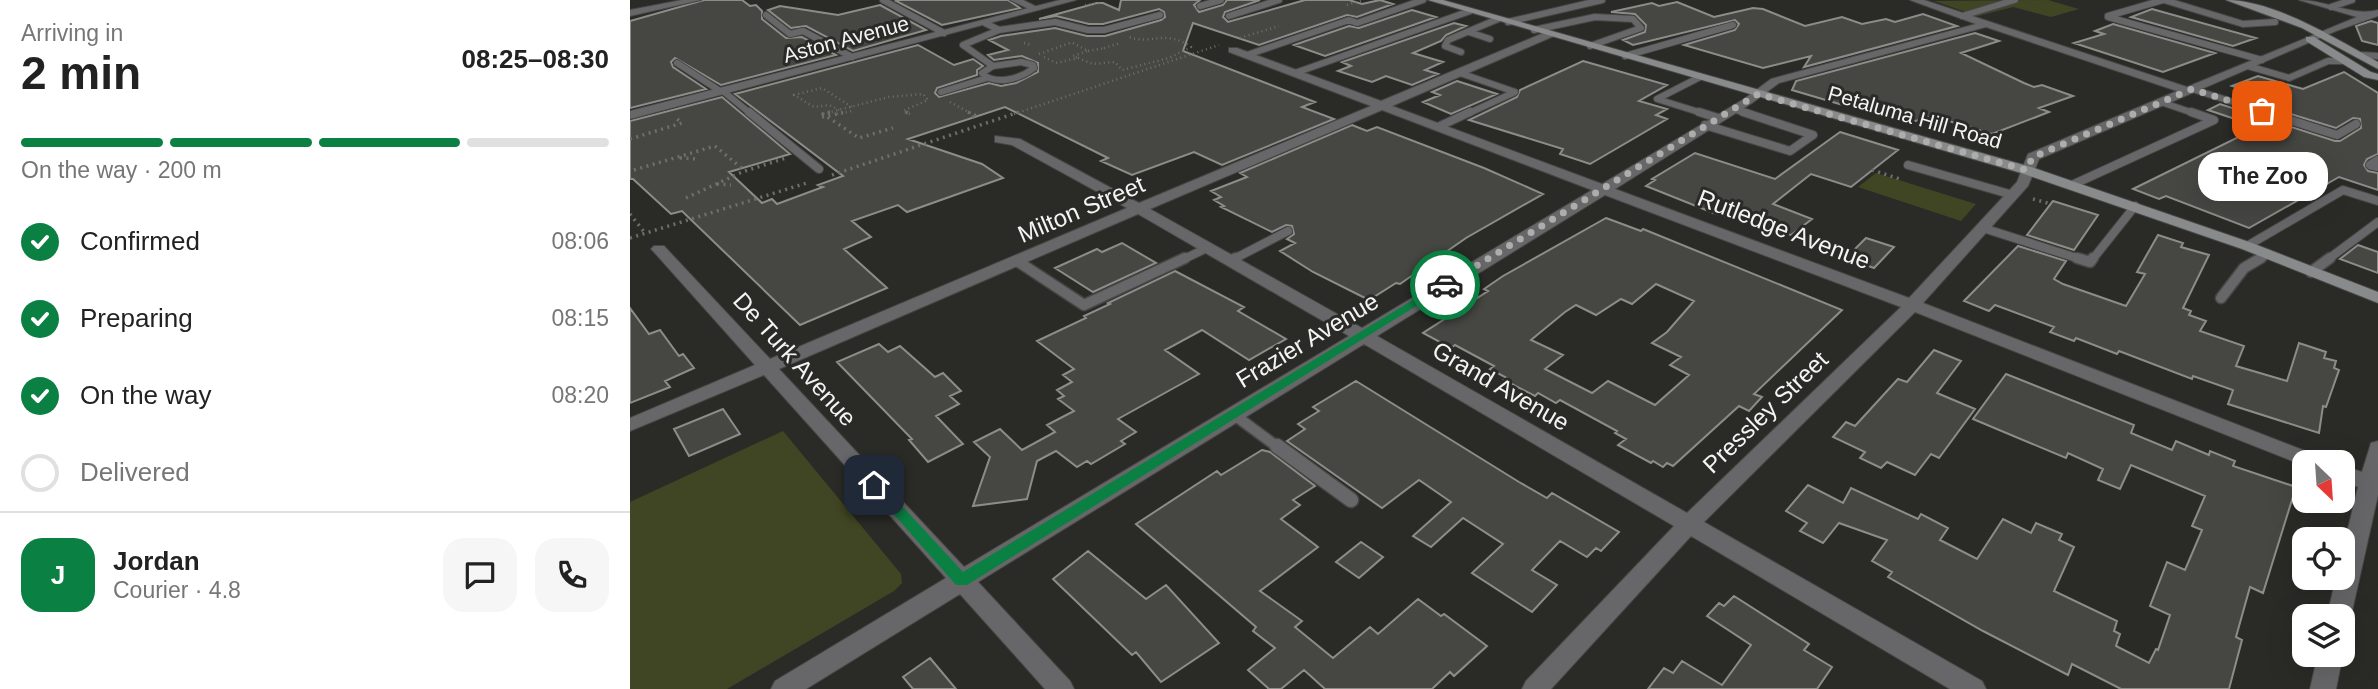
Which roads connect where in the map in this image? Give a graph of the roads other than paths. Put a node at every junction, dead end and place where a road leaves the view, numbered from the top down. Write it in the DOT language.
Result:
graph roads {
  1 [pos="696,0"];
  2 [pos="883,0"];
  3 [pos="1015,0"];
  4 [pos="1071,0"];
  5 [pos="1221,0"];
  6 [pos="1279,0"];
  7 [pos="1423,0"];
  8 [pos="1433,0"];
  9 [pos="1602,0"];
  10 [pos="1915,0"];
  11 [pos="2015,0"];
  12 [pos="2163,0"];
  13 [pos="2231,0"];
  14 [pos="2304,0"];
  15 [pos="2352,0"];
  16 [pos="1199,6"];
  17 [pos="2331,7"];
  18 [pos="1036,9"];
  19 [pos="1470,11"];
  20 [pos="2262,12"];
  21 [pos="630,13"];
  22 [pos="2378,13"];
  23 [pos="766,15"];
  24 [pos="1160,15"];
  25 [pos="1229,16"];
  26 [pos="1962,16"];
  27 [pos="2373,18"];
  28 [pos="1503,21"];
  29 [pos="2275,22"];
  30 [pos="985,23"];
  31 [pos="1986,24"];
  32 [pos="1733,26"];
  33 [pos="999,30"];
  34 [pos="1534,30"];
  35 [pos="1469,32"];
  36 [pos="944,33"];
  37 [pos="1550,34"];
  38 [pos="2322,34"];
  39 [pos="1490,39"];
  40 [pos="2309,39"];
  41 [pos="1590,46"];
  42 [pos="1234,47"];
  43 [pos="1461,52"];
  44 [pos="2360,55"];
  45 [pos="2378,55"];
  46 [pos="1625,56"];
  47 [pos="852,57"];
  48 [pos="2262,60"];
  49 [pos="2344,61"];
  50 [pos="677,63"];
  51 [pos="993,66"];
  52 [pos="2248,66"];
  53 [pos="2378,66"];
  54 [pos="1460,72"];
  55 [pos="1296,73"];
  56 [pos="2378,77"];
  57 [pos="987,78"];
  58 [pos="1700,78"];
  59 [pos="2190,90"];
  60 [pos="722,91"];
  61 [pos="941,92"];
  62 [pos="1758,94"];
  63 [pos="2161,102"];
  64 [pos="1384,105"];
  65 [pos="630,115"];
  66 [pos="1718,118"];
  67 [pos="2356,124"];
  68 [pos="1440,127"];
  69 [pos="999,139"];
  70 [pos="2378,160"];
  71 [pos="1908,165"];
  72 [pos="2378,167"];
  73 [pos="819,169"];
  74 [pos="2026,170"];
  75 [pos="2072,185"];
  76 [pos="1602,189"];
  77 [pos="2013,195"];
  78 [pos="2378,201"];
  79 [pos="2135,206"];
  80 [pos="1140,208"];
  81 [pos="2378,222"];
  82 [pos="1983,228"];
  83 [pos="1288,231"];
  84 [pos="2247,246"];
  85 [pos="1209,247"];
  86 [pos="659,249"];
  87 [pos="2267,254"];
  88 [pos="1232,260"];
  89 [pos="1017,261"];
  90 [pos="2311,272"];
  91 [pos="2221,298"];
  92 [pos="2378,299"];
  93 [pos="1912,305"];
  94 [pos="1363,335"];
  95 [pos="767,367"];
  96 [pos="1233,414"];
  97 [pos="630,425"];
  98 [pos="2378,448"];
  99 [pos="2292,453"];
  100 [pos="2356,478"];
  101 [pos="2373,485"];
  102 [pos="1350,500"];
  103 [pos="1690,523"];
  104 [pos="961,581"];
  105 [pos="2342,604"];
  106 [pos="2327,667"];
  107 [pos="784,689"];
  108 [pos="1061,689"];
  109 [pos="1535,689"];
  110 [pos="1973,689"];
  111 [pos="2323,689"];
  1 -- 21 [label="street"];
  2 -- 36 [label="lane"];
  3 -- 18 [label="street"];
  4 -- 18 [label="street, Aston Avenue"];
  5 -- 16 [label="lane"];
  6 -- 25 [label="lane"];
  7 -- 42 [label="lane"];
  8 -- 19 [label="main road, Petaluma Hill Road"];
  9 -- 28 [label="lane"];
  10 -- 26 [label="street"];
  11 -- 26 [label="lane"];
  12 -- 29 [label="lane"];
  12 -- 48 [label="lane"];
  13 -- 20 [label="main road"];
  14 -- 17 [label="street"];
  15 -- 17 [label="lane"];
  17 -- 27 [label="street"];
  18 -- 30 [label="street, Aston Avenue"];
  19 -- 28 [label="main road, Petaluma Hill Road"];
  19 -- 55 [label="lane"];
  20 -- 29 [label="main road"];
  20 -- 38 [label="main road"];
  22 -- 27 [label="street"];
  23 -- 47 [label="lane"];
  24 -- 33 [label="lane"];
  26 -- 31 [label="street"];
  27 -- 38 [label="street"];
  28 -- 34 [label="main road, Petaluma Hill Road"];
  28 -- 35 [label="lane"];
  29 -- 40 [label="main road"];
  30 -- 33 [label="lane"];
  30 -- 36 [label="street, Aston Avenue"];
  31 -- 59 [label="street"];
  31 -- 62 [label="street, Frazier Avenue"];
  32 -- 46 [label="lane"];
  33 -- 51 [label="lane"];
  34 -- 37 [label="main road, Petaluma Hill Road"];
  34 -- 41 [label="lane"];
  35 -- 39 [label="lane"];
  35 -- 43 [label="lane"];
  36 -- 47 [label="street, Aston Avenue"];
  37 -- 41 [label="main road, Petaluma Hill Road"];
  37 -- 54 [label="street, Milton Street"];
  38 -- 40 [label="street"];
  38 -- 44 [label="main road"];
  40 -- 48 [label="street"];
  40 -- 49 [label="main road"];
  41 -- 46 [label="main road, Petaluma Hill Road"];
  42 -- 55 [label="street, Rutledge Avenue"];
  44 -- 45 [label="lane"];
  44 -- 53 [label="main road"];
  46 -- 58 [label="main road, Petaluma Hill Road"];
  47 -- 60 [label="street, Aston Avenue"];
  48 -- 52 [label="street"];
  49 -- 52 [label="lane"];
  49 -- 56 [label="main road"];
  50 -- 60 [label="lane"];
  51 -- 57 [label="lane"];
  51 -- 57 [label="lane"];
  52 -- 59 [label="street"];
  54 -- 64 [label="street, Milton Street"];
  54 -- 68 [label="lane"];
  55 -- 64 [label="street, Rutledge Avenue"];
  57 -- 61 [label="lane"];
  58 -- 62 [label="main road, Petaluma Hill Road"];
  58 -- 66 [label="lane"];
  59 -- 63 [label="street"];
  59 -- 67 [label="lane"];
  60 -- 65 [label="street, Aston Avenue"];
  60 -- 73 [label="lane"];
  62 -- 66 [label="street, Frazier Avenue"];
  62 -- 74 [label="main road, Petaluma Hill Road"];
  63 -- 74 [label="street"];
  63 -- 75 [label="lane"];
  64 -- 68 [label="street, Rutledge Avenue"];
  64 -- 80 [label="street, Milton Street"];
  66 -- 66 [label="lane"];
  66 -- 76 [label="street, Frazier Avenue"];
  68 -- 76 [label="street, Rutledge Avenue"];
  69 -- 80 [label="street, Grand Avenue"];
  70 -- 72 [label="lane"];
  71 -- 77 [label="lane"];
  74 -- 75 [label="main road, Petaluma Hill Road"];
  74 -- 77 [label="street, Pressley Street"];
  75 -- 79 [label="main road, Petaluma Hill Road"];
  76 -- 93 [label="street, Rutledge Avenue"];
  76 -- 94 [label="street, Frazier Avenue"];
  77 -- 82 [label="street, Pressley Street"];
  78 -- 84 [label="lane"];
  79 -- 82 [label="lane"];
  79 -- 84 [label="main road, Petaluma Hill Road"];
  80 -- 85 [label="street, Grand Avenue"];
  80 -- 89 [label="street, Milton Street"];
  81 -- 90 [label="lane"];
  82 -- 93 [label="street, Pressley Street"];
  83 -- 88 [label="lane"];
  84 -- 87 [label="main road, Petaluma Hill Road"];
  85 -- 88 [label="street, Grand Avenue"];
  85 -- 89 [label="lane"];
  86 -- 95 [label="street, De Turk Avenue"];
  87 -- 90 [label="main road, Petaluma Hill Road"];
  87 -- 91 [label="lane"];
  88 -- 94 [label="street, Grand Avenue"];
  89 -- 95 [label="street, Milton Street"];
  90 -- 92 [label="main road, Petaluma Hill Road"];
  93 -- 99 [label="street, Rutledge Avenue"];
  93 -- 103 [label="street, Pressley Street"];
  94 -- 96 [label="street, Frazier Avenue"];
  94 -- 103 [label="street, Grand Avenue"];
  95 -- 97 [label="street, Milton Street"];
  95 -- 104 [label="street, De Turk Avenue"];
  96 -- 102 [label="lane"];
  96 -- 104 [label="street, Frazier Avenue"];
  98 -- 101 [label="street"];
  100 -- 101 [label="street"];
  101 -- 105 [label="street"];
  103 -- 109 [label="street, Pressley Street"];
  103 -- 110 [label="street, Grand Avenue"];
  104 -- 107 [label="street, Frazier Avenue"];
  104 -- 108 [label="street, De Turk Avenue"];
  106 -- 111 [label="street"];
}
